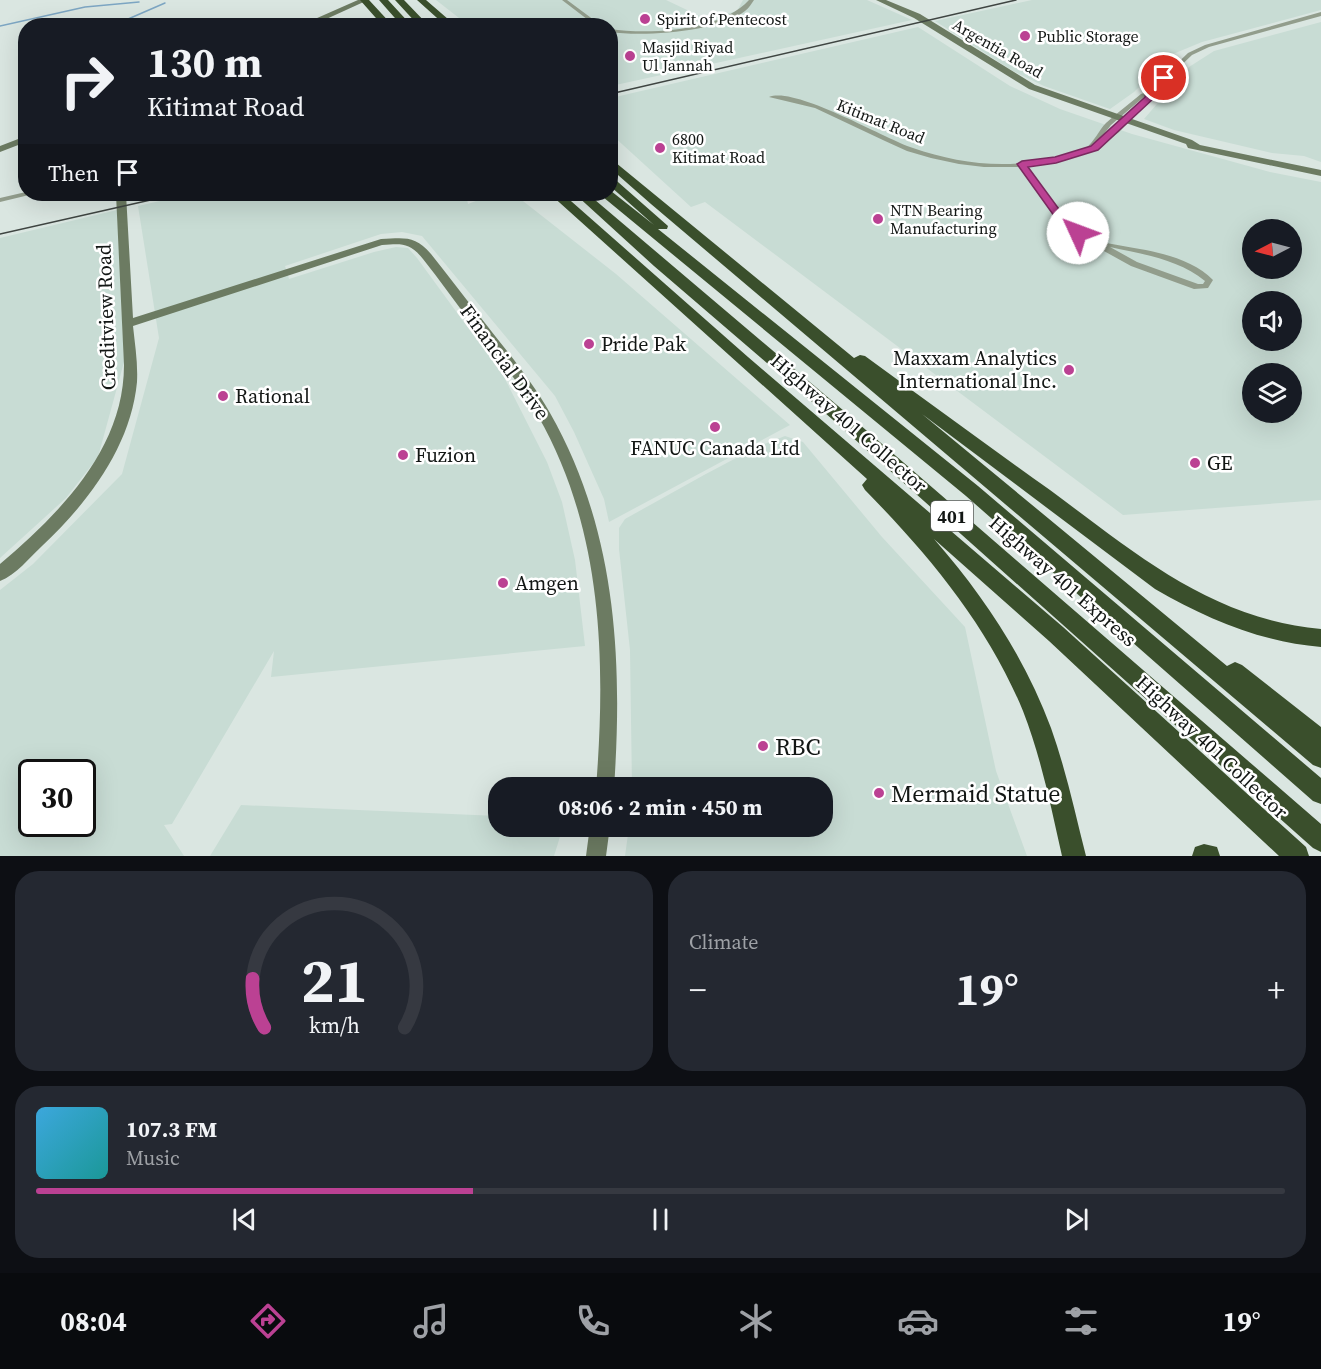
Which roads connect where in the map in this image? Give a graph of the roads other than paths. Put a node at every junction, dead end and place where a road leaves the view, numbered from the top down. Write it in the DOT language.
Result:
graph roads {
  1 [pos="364,0"];
  2 [pos="383,0"];
  3 [pos="399,0"];
  4 [pos="421,0"];
  5 [pos="564,0"];
  6 [pos="752,0"];
  7 [pos="880,0"];
  8 [pos="1321,15"];
  9 [pos="321,18"];
  10 [pos="381,18"];
  11 [pos="400,18"];
  12 [pos="417,18"];
  13 [pos="438,18"];
  14 [pos="442,18"];
  15 [pos="589,18"];
  16 [pos="618,32"];
  17 [pos="772,97"];
  18 [pos="1120,120"];
  19 [pos="18,142"];
  20 [pos="0,149"];
  21 [pos="1022,164"];
  22 [pos="618,168"];
  23 [pos="1321,173"];
  24 [pos="618,186"];
  25 [pos="18,196"];
  26 [pos="0,200"];
  27 [pos="121,201"];
  28 [pos="564,201"];
  29 [pos="590,201"];
  30 [pos="616,201"];
  31 [pos="655,201"];
  32 [pos="1098,243"];
  33 [pos="128,324"];
  34 [pos="743,361"];
  35 [pos="818,364"];
  36 [pos="1060,541"];
  37 [pos="0,574"];
  38 [pos="1321,638"];
  39 [pos="1321,741"];
  40 [pos="1321,757"];
  41 [pos="606,777"];
  42 [pos="1321,793"];
  43 [pos="599,837"];
  44 [pos="1321,840"];
  45 [pos="596,856"];
  46 [pos="1074,856"];
  47 [pos="1297,856"];
  1 -- 9 [label="street"];
  1 -- 10 [label="highway"];
  2 -- 11 [label="highway"];
  3 -- 12 [label="highway"];
  4 -- 13 [label="highway"];
  4 -- 14 [label="highway"];
  5 -- 15 [label="street"];
  6 -- 16 [label="street"];
  7 -- 18 [label="street, Argentia Road"];
  8 -- 18 [label="street, Kitimat Road"];
  17 -- 21 [label="street, Kitimat Road"];
  18 -- 21 [label="street, Kitimat Road"];
  18 -- 23 [label="street, Argentia Road"];
  19 -- 20 [label="street"];
  21 -- 32 [label="street"];
  22 -- 31 [label="highway, 401"];
  24 -- 35 [label="highway"];
  25 -- 26 [label="street"];
  27 -- 33 [label="street, Creditview Road"];
  28 -- 34 [label="highway, Highway 401 Collector / 401"];
  29 -- 44 [label="highway, Highway 401 Express / 401"];
  30 -- 35 [label="highway, Highway 401 Express / 401"];
  31 -- 36 [label="highway, 401"];
  31 -- 38 [label="highway"];
  32 -- 32 [label="street"];
  33 -- 37 [label="street, Creditview Road"];
  33 -- 41 [label="street, Financial Drive"];
  34 -- 46 [label="highway"];
  34 -- 47 [label="highway, Highway 401 Collector / 401"];
  35 -- 42 [label="highway, Highway 401 Express / 401"];
  36 -- 39 [label="highway"];
  36 -- 40 [label="highway, 401"];
  43 -- 45 [label="street"];
}
